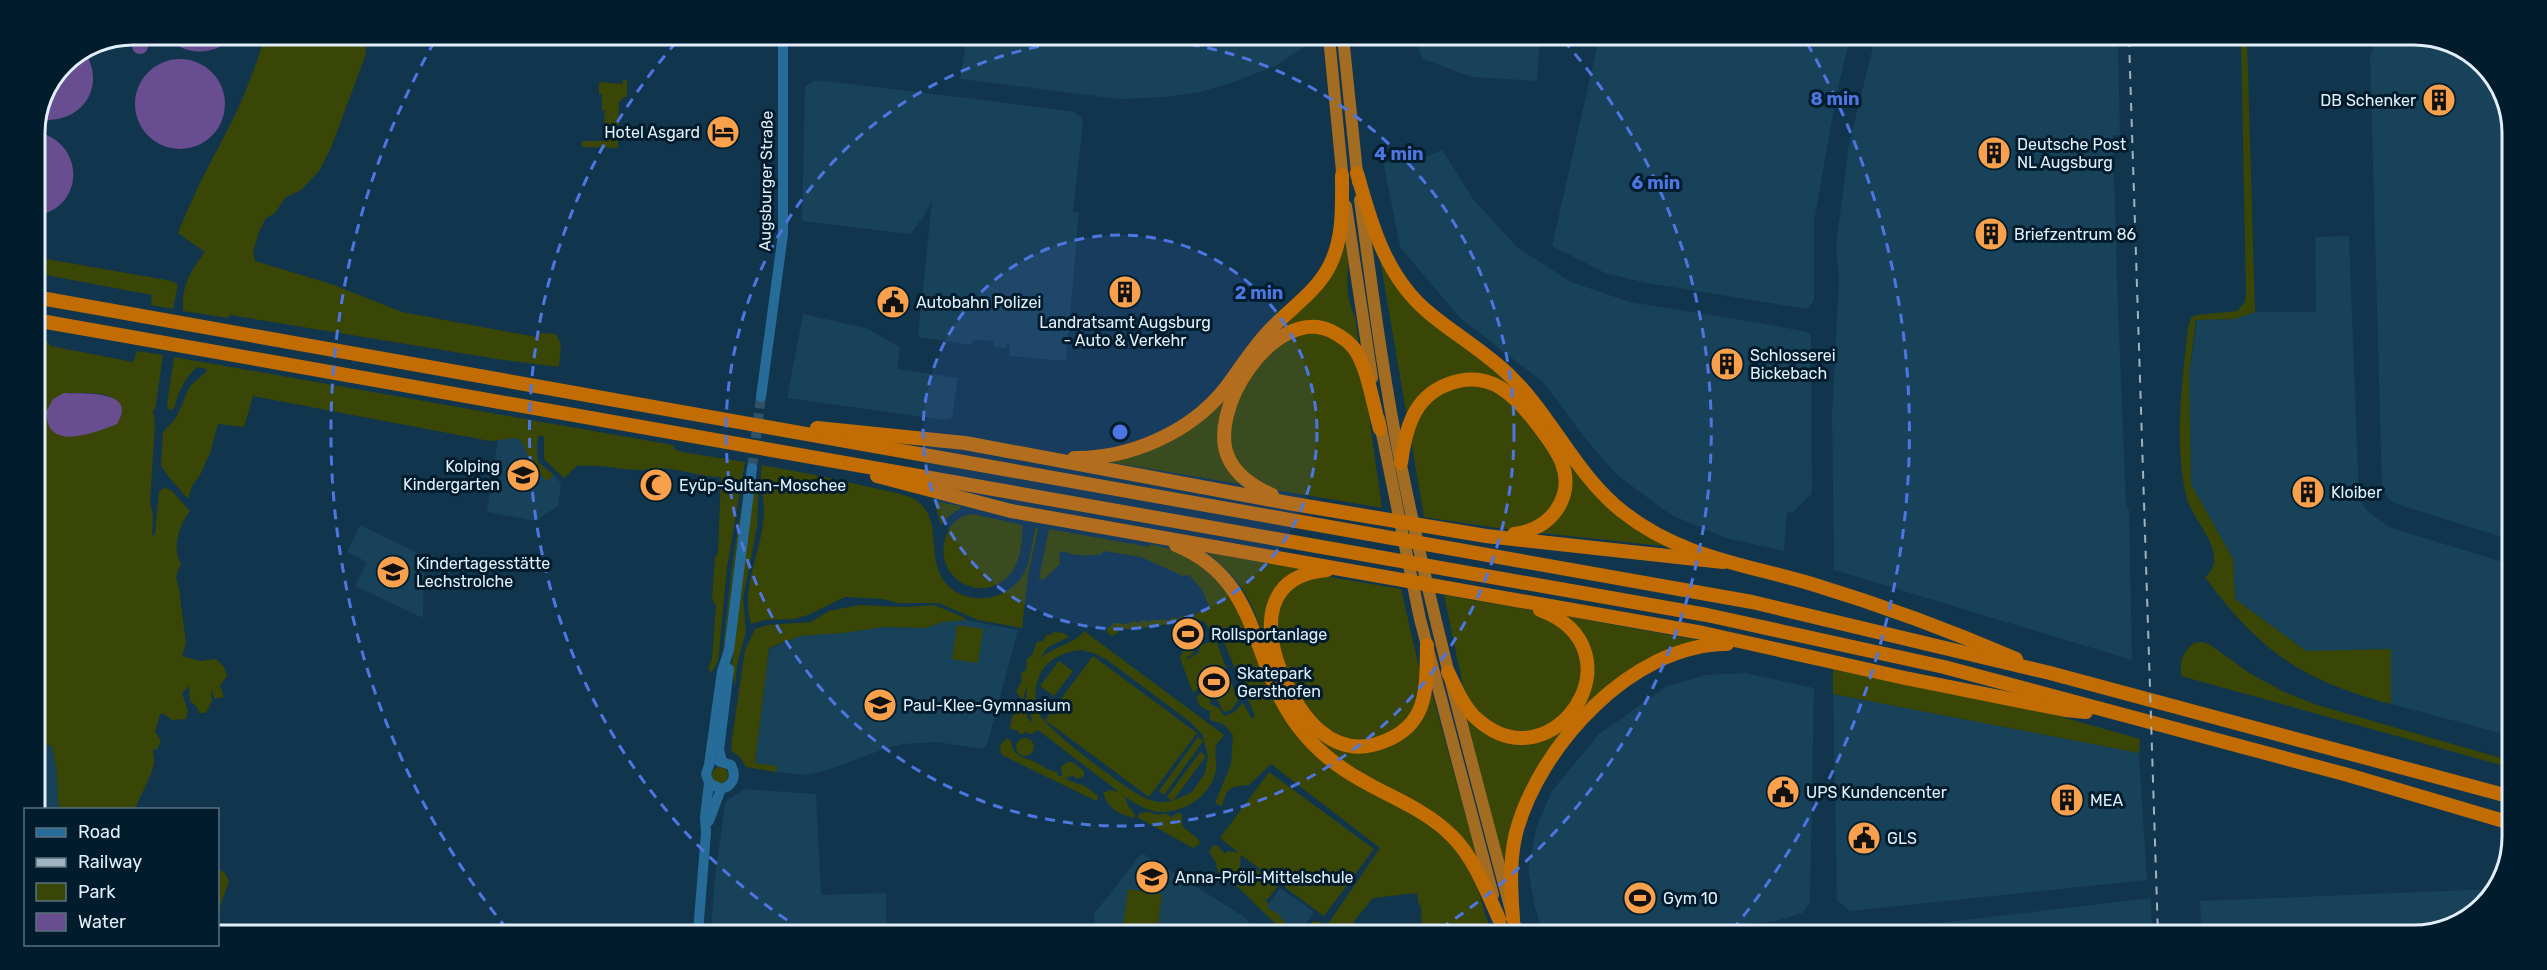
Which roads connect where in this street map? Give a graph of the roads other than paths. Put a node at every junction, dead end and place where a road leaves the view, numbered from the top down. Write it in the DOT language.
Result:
graph roads {
  1 [pos="783,45"];
  2 [pos="1330,45"];
  3 [pos="1344,45"];
  4 [pos="1349,174"];
  5 [pos="45,299"];
  6 [pos="45,322"];
  7 [pos="761,398"];
  8 [pos="749,424"];
  9 [pos="1380,429"];
  10 [pos="812,457"];
  11 [pos="1076,461"];
  12 [pos="1401,463"];
  13 [pos="752,468"];
  14 [pos="1288,503"];
  15 [pos="1149,535"];
  16 [pos="1486,536"];
  17 [pos="1723,562"];
  18 [pos="1348,570"];
  19 [pos="1513,600"];
  20 [pos="1755,644"];
  21 [pos="1427,645"];
  22 [pos="729,651"];
  23 [pos="1448,672"];
  24 [pos="2050,673"];
  25 [pos="2120,715"];
  26 [pos="722,761"];
  27 [pos="709,765"];
  28 [pos="709,783"];
  29 [pos="721,789"];
  30 [pos="2502,794"];
  31 [pos="2502,820"];
  32 [pos="707,827"];
  33 [pos="1506,919"];
  34 [pos="699,925"];
  35 [pos="1505,925"];
  36 [pos="1511,925"];
  1 -- 7 [label="main road, Augsburger Straße"];
  2 -- 4 [label="highway"];
  3 -- 4 [label="highway"];
  4 -- 9 [label="highway"];
  4 -- 11 [label="highway"];
  4 -- 12 [label="highway"];
  4 -- 17 [label="highway"];
  5 -- 8 [label="highway"];
  6 -- 10 [label="highway"];
  8 -- 11 [label="highway"];
  8 -- 24 [label="highway"];
  9 -- 14 [label="highway"];
  9 -- 21 [label="highway"];
  10 -- 15 [label="highway"];
  10 -- 25 [label="highway"];
  11 -- 14 [label="highway"];
  12 -- 16 [label="highway"];
  12 -- 23 [label="highway"];
  13 -- 22 [label="main road"];
  14 -- 16 [label="highway"];
  15 -- 18 [label="highway"];
  15 -- 33 [label="highway"];
  16 -- 17 [label="highway"];
  17 -- 24 [label="highway"];
  18 -- 19 [label="highway"];
  18 -- 21 [label="highway"];
  19 -- 20 [label="highway"];
  19 -- 23 [label="highway"];
  20 -- 25 [label="highway"];
  20 -- 33 [label="highway"];
  21 -- 33 [label="highway"];
  22 -- 26 [label="main road"];
  22 -- 27 [label="main road"];
  23 -- 33 [label="highway"];
  24 -- 30 [label="highway"];
  25 -- 31 [label="highway"];
  26 -- 27 [label="main road"];
  26 -- 29 [label="main road"];
  27 -- 28 [label="main road"];
  28 -- 29 [label="main road"];
  28 -- 32 [label="main road"];
  29 -- 32 [label="main road"];
  32 -- 34 [label="main road"];
  33 -- 35 [label="highway"];
  33 -- 36 [label="highway"];
}
